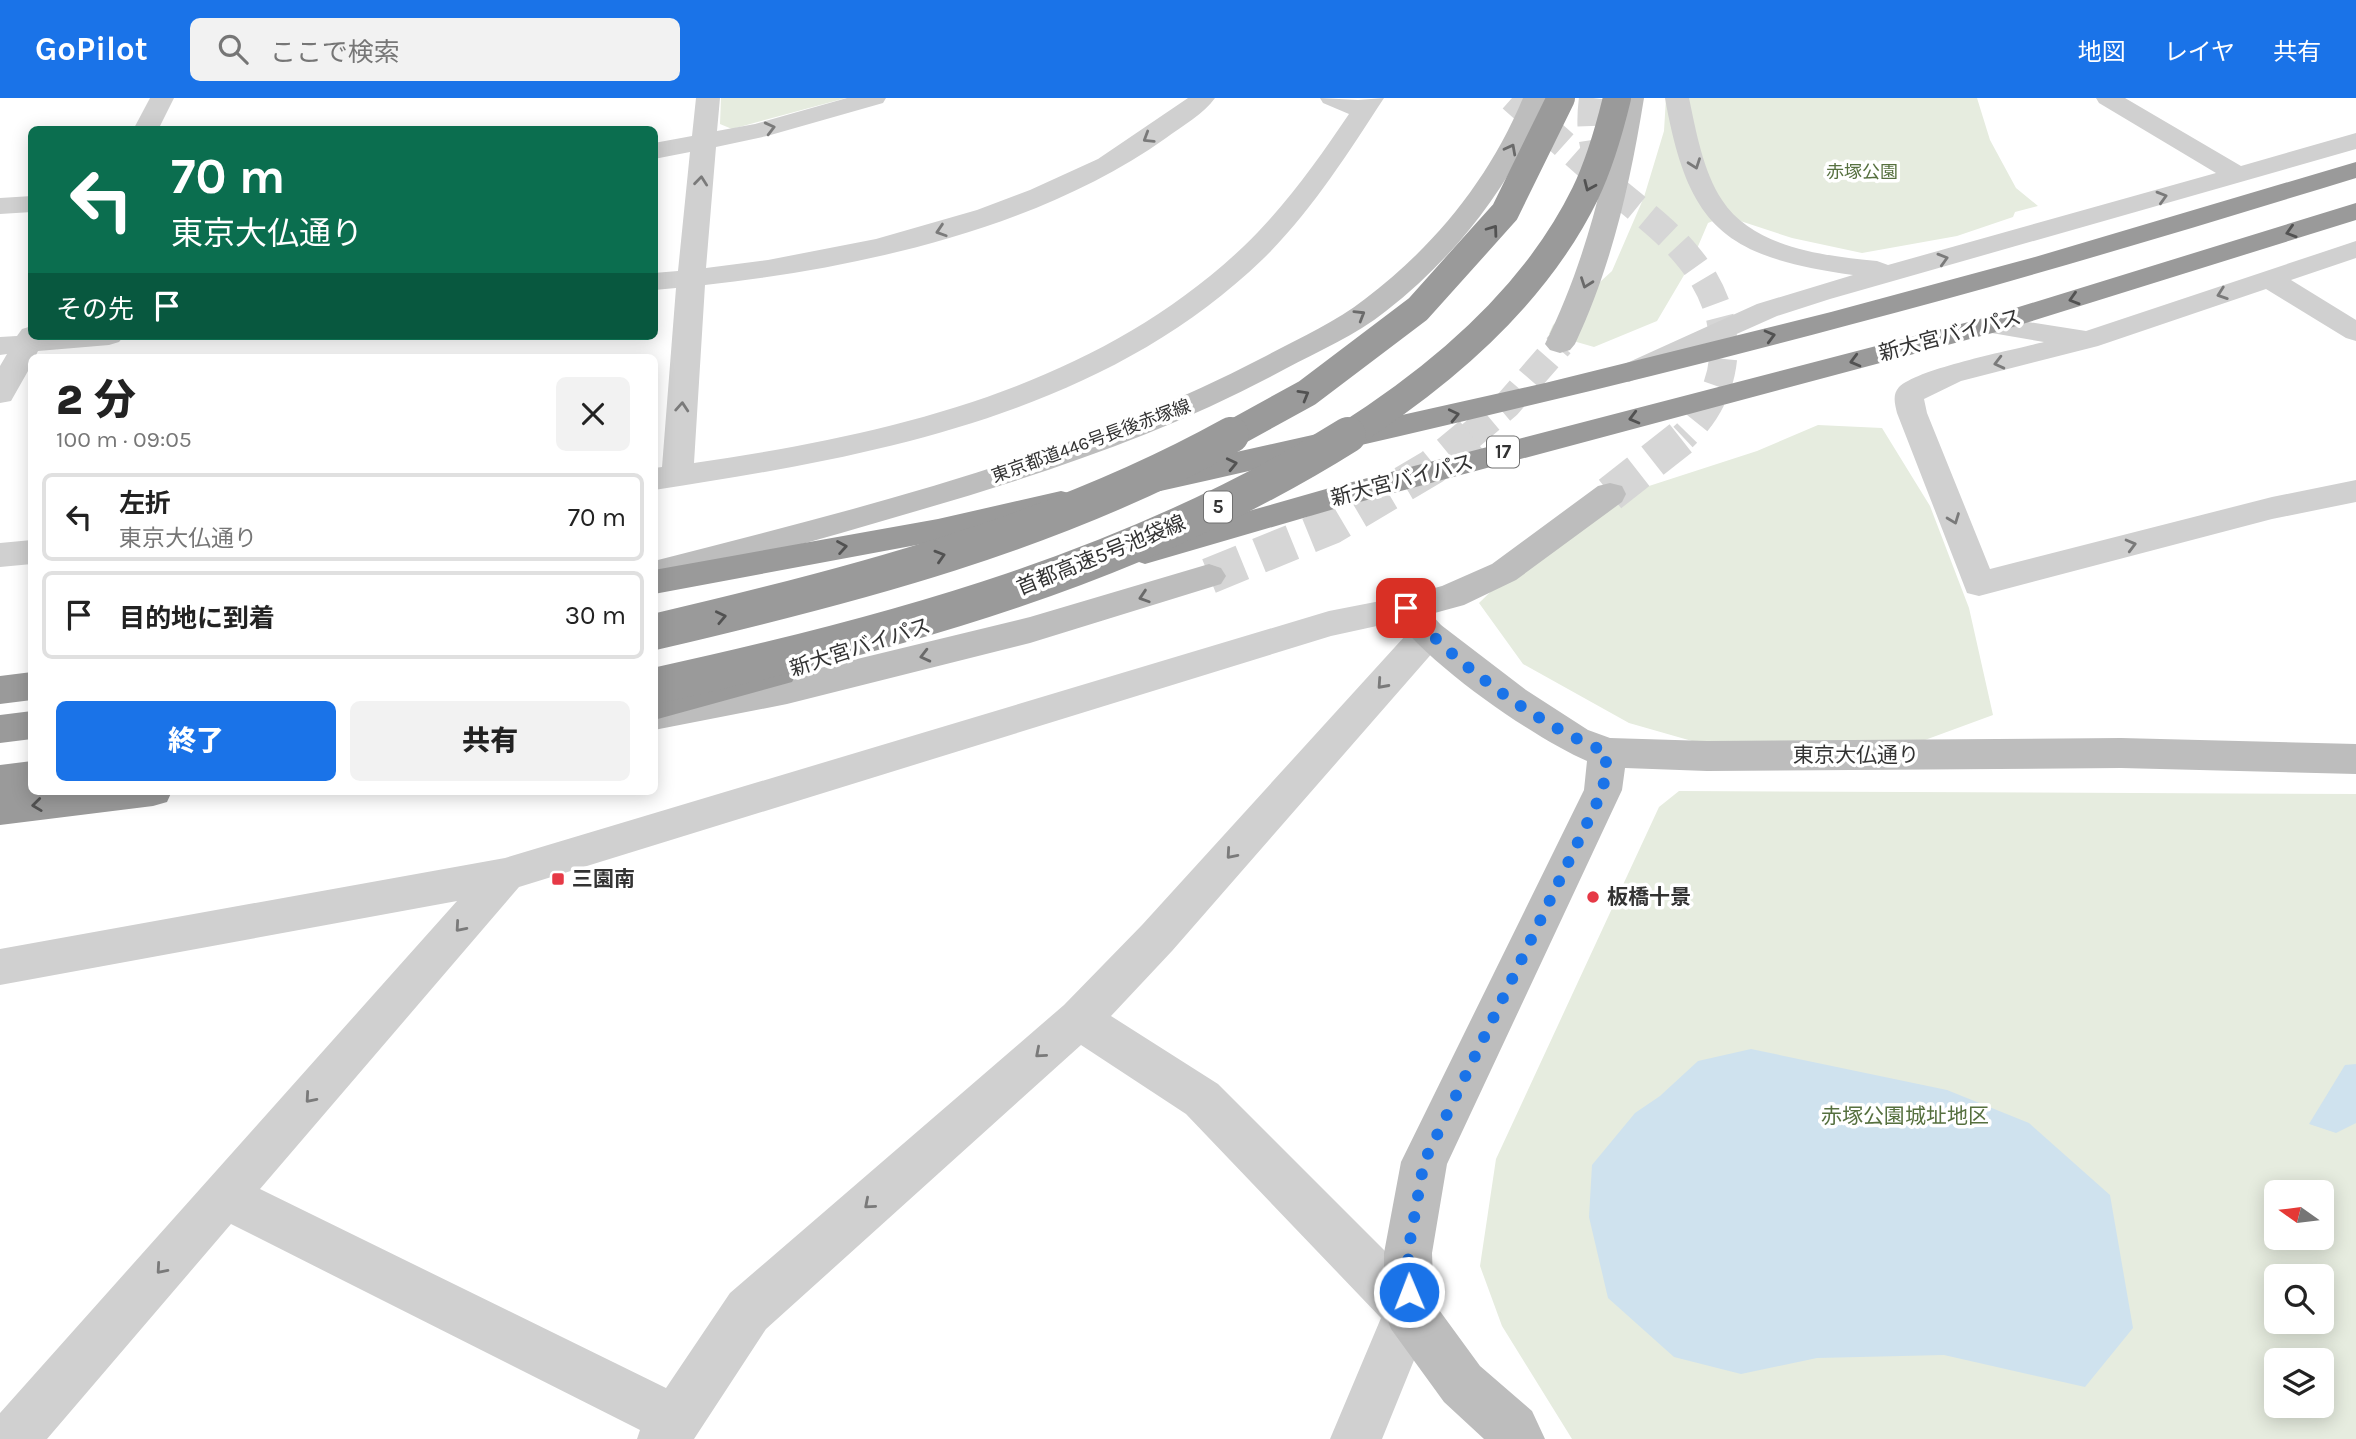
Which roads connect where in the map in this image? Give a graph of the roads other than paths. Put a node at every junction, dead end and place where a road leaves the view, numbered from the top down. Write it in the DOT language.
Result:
graph roads {
  1 [pos="162,98"];
  2 [pos="708,98"];
  3 [pos="874,98"];
  4 [pos="1203,98"];
  5 [pos="1332,98"];
  6 [pos="1535,98"];
  7 [pos="1561,98"];
  8 [pos="1616,98"];
  9 [pos="1632,98"];
  10 [pos="1676,98"];
  11 [pos="2108,98"];
  12 [pos="1368,105"];
  13 [pos="147,126"];
  14 [pos="705,141"];
  15 [pos="2356,141"];
  16 [pos="658,149"];
  17 [pos="2356,170"];
  18 [pos="2238,175"];
  19 [pos="28,204"];
  20 [pos="0,206"];
  21 [pos="2356,211"];
  22 [pos="2356,249"];
  23 [pos="1908,269"];
  24 [pos="2269,278"];
  25 [pos="691,279"];
  26 [pos="658,282"];
  27 [pos="1990,325"];
  28 [pos="2356,332"];
  29 [pos="49,340"];
  30 [pos="2088,340"];
  31 [pos="19,342"];
  32 [pos="1560,344"];
  33 [pos="1627,374"];
  34 [pos="0,394"];
  35 [pos="666,477"];
  36 [pos="2356,491"];
  37 [pos="1610,494"];
  38 [pos="28,552"];
  39 [pos="0,555"];
  40 [pos="658,572"];
  41 [pos="1209,576"];
  42 [pos="658,581"];
  43 [pos="1417,621"];
  44 [pos="658,631"];
  45 [pos="658,685"];
  46 [pos="28,686"];
  47 [pos="0,690"];
  48 [pos="658,705"];
  49 [pos="658,715"];
  50 [pos="28,726"];
  51 [pos="0,729"];
  52 [pos="1607,752"];
  53 [pos="2356,759"];
  54 [pos="28,776"];
  55 [pos="0,780"];
  56 [pos="119,795"];
  57 [pos="0,809"];
  58 [pos="505,875"];
  59 [pos="0,967"];
  60 [pos="1079,1019"];
  61 [pos="224,1196"];
  62 [pos="1409,1311"];
  63 [pos="669,1430"];
  64 [pos="12,1439"];
  65 [pos="1356,1439"];
  66 [pos="1519,1439"];
  1 -- 13 [label="street"];
  2 -- 14 [label="street"];
  14 -- 3 [label="street, one-way"];
  4 -- 25 [label="street, one-way"];
  5 -- 12 [label="street"];
  40 -- 6 [label="main road, 東京都道446号長後赤塚線, one-way"];
  44 -- 7 [label="highway, one-way, bridge"];
  8 -- 45 [label="highway, 首都高速5号池袋線 / 5, one-way, bridge"];
  9 -- 32 [label="main road, one-way"];
  10 -- 23 [label="street, one-way"];
  11 -- 18 [label="street"];
  12 -- 35 [label="street"];
  14 -- 16 [label="street"];
  25 -- 14 [label="street, one-way"];
  15 -- 18 [label="street, 17"];
  33 -- 17 [label="highway, 17, one-way"];
  23 -- 18 [label="street, 17, one-way"];
  19 -- 20 [label="street"];
  21 -- 27 [label="highway, 新大宮バイパス / 17, one-way"];
  22 -- 24 [label="street, 17"];
  23 -- 33 [label="street, 17"];
  24 -- 28 [label="street"];
  24 -- 30 [label="street, 17, one-way"];
  25 -- 26 [label="street"];
  35 -- 25 [label="street, one-way"];
  27 -- 30 [label="street, 17"];
  27 -- 48 [label="highway, 新大宮バイパス / 17, one-way"];
  29 -- 31 [label="street"];
  30 -- 36 [label="street, one-way"];
  31 -- 34 [label="street"];
  42 -- 33 [label="highway, 17, one-way"];
  37 -- 43 [label="main road"];
  38 -- 39 [label="street"];
  41 -- 49 [label="main road, one-way"];
  43 -- 52 [label="main road, 東京大仏通り"];
  43 -- 58 [label="street"];
  43 -- 60 [label="street, one-way"];
  46 -- 47 [label="highway"];
  50 -- 51 [label="highway"];
  52 -- 53 [label="main road, 東京大仏通り"];
  52 -- 62 [label="main road"];
  54 -- 55 [label="highway"];
  56 -- 57 [label="highway, one-way"];
  58 -- 59 [label="street"];
  58 -- 61 [label="street, one-way"];
  60 -- 62 [label="street"];
  60 -- 63 [label="street, one-way"];
  61 -- 63 [label="street"];
  61 -- 64 [label="street, one-way"];
  62 -- 65 [label="street"];
  62 -- 66 [label="main road"];
}
